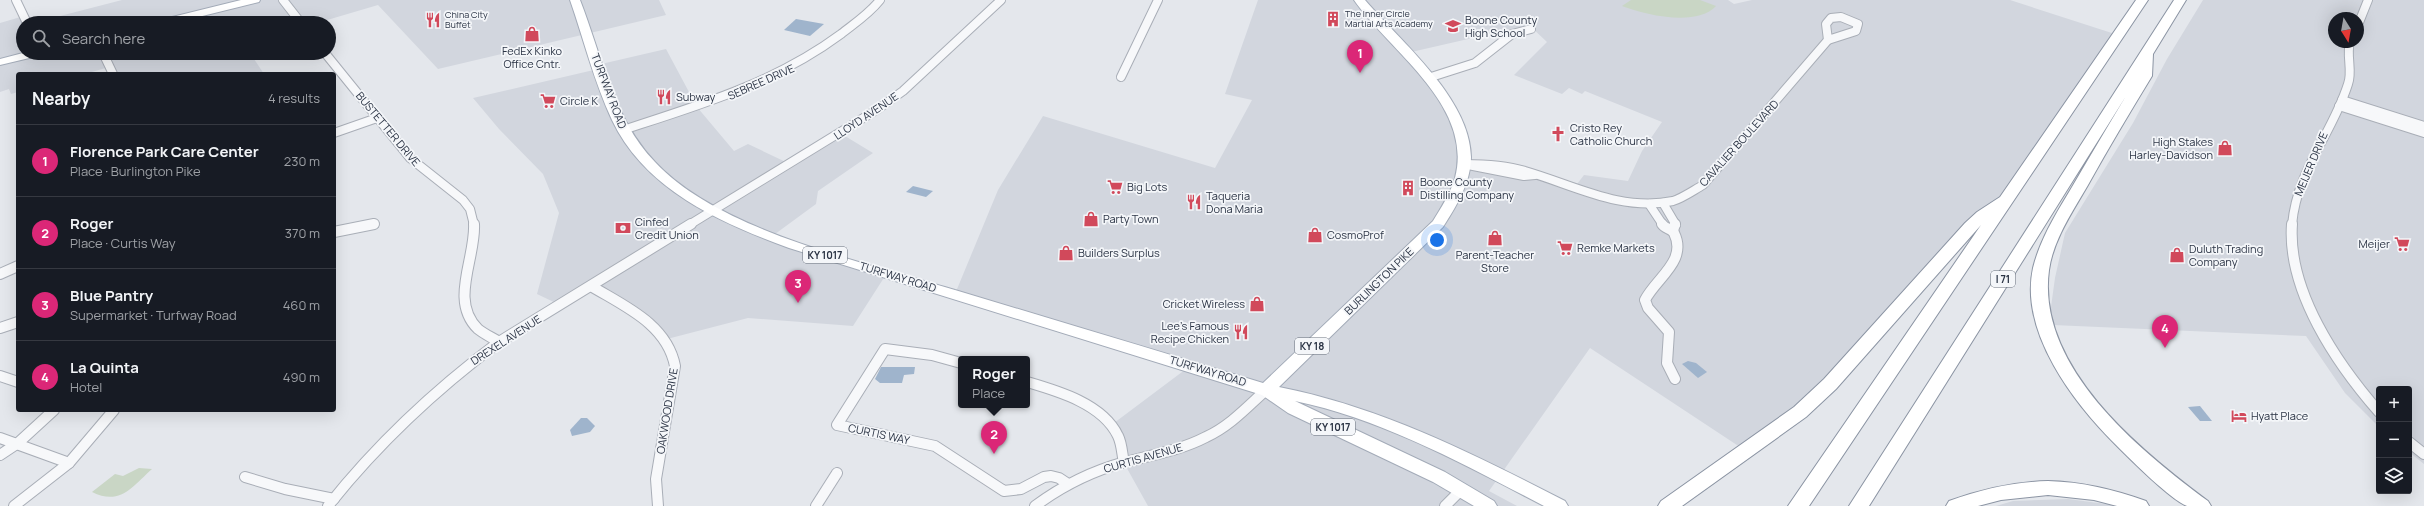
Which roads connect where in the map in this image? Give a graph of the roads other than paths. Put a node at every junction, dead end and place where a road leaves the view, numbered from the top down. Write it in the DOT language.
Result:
graph roads {
  1 [pos="16,0"];
  2 [pos="255,0"];
  3 [pos="283,0"];
  4 [pos="574,0"];
  5 [pos="880,0"];
  6 [pos="1001,0"];
  7 [pos="1158,0"];
  8 [pos="1359,0"];
  9 [pos="2142,0"];
  10 [pos="2180,0"];
  11 [pos="2368,0"];
  12 [pos="2363,12"];
  13 [pos="24,16"];
  14 [pos="189,16"];
  15 [pos="296,16"];
  16 [pos="1530,29"];
  17 [pos="1828,40"];
  18 [pos="2348,48"];
  19 [pos="2146,52"];
  20 [pos="16,58"];
  21 [pos="106,60"];
  22 [pos="331,60"];
  23 [pos="0,62"];
  24 [pos="112,72"];
  25 [pos="1121,77"];
  26 [pos="1428,78"];
  27 [pos="2340,103"];
  28 [pos="377,118"];
  29 [pos="2424,126"];
  30 [pos="623,130"];
  31 [pos="336,132"];
  32 [pos="2424,134"];
  33 [pos="1464,164"];
  34 [pos="2010,197"];
  35 [pos="1663,203"];
  36 [pos="1649,204"];
  37 [pos="714,211"];
  38 [pos="374,224"];
  39 [pos="1673,231"];
  40 [pos="336,232"];
  41 [pos="16,267"];
  42 [pos="0,274"];
  43 [pos="591,286"];
  44 [pos="16,323"];
  45 [pos="0,328"];
  46 [pos="499,342"];
  47 [pos="958,362"];
  48 [pos="0,376"];
  49 [pos="1675,379"];
  50 [pos="16,381"];
  51 [pos="1030,383"];
  52 [pos="1266,390"];
  53 [pos="2376,408"];
  54 [pos="52,412"];
  55 [pos="112,412"];
  56 [pos="0,438"];
  57 [pos="18,443"];
  58 [pos="2412,444"];
  59 [pos="2424,454"];
  60 [pos="0,455"];
  61 [pos="69,463"];
  62 [pos="1124,463"];
  63 [pos="837,473"];
  64 [pos="245,477"];
  65 [pos="1068,484"];
  66 [pos="1460,491"];
  67 [pos="331,502"];
  68 [pos="1478,504"];
  69 [pos="14,506"];
  70 [pos="658,506"];
  71 [pos="816,506"];
  72 [pos="1035,506"];
  73 [pos="1445,506"];
  74 [pos="1559,506"];
  75 [pos="1668,506"];
  76 [pos="1798,506"];
  77 [pos="1859,506"];
  78 [pos="1956,506"];
  79 [pos="2138,506"];
  80 [pos="2201,506"];
  1 -- 13 [label="street"];
  2 -- 14 [label="main road"];
  3 -- 15 [label="street"];
  4 -- 30 [label="main road, TURFWAY ROAD / KY 1017"];
  5 -- 30 [label="street, SEBREE DRIVE"];
  6 -- 37 [label="street, LLOYD AVENUE"];
  7 -- 25 [label="street"];
  8 -- 26 [label="main road, BURLINGTON PIKE / KY 18"];
  9 -- 34 [label="highway"];
  10 -- 19 [label="highway, I 71"];
  11 -- 12 [label="street"];
  16 -- 26 [label="street"];
  17 -- 35 [label="street, CAVALIER BOULEVARD"];
  18 -- 27 [label="street, MEIJER DRIVE"];
  19 -- 77 [label="highway, I 71"];
  19 -- 80 [label="highway"];
  20 -- 23 [label="main road"];
  21 -- 24 [label="street"];
  22 -- 28 [label="street, BUSTETTER DRIVE"];
  26 -- 33 [label="main road, BURLINGTON PIKE / KY 18"];
  27 -- 29 [label="street"];
  27 -- 32 [label="street"];
  27 -- 53 [label="street, MEIJER DRIVE"];
  28 -- 31 [label="street"];
  28 -- 46 [label="street, BUSTETTER DRIVE"];
  30 -- 37 [label="main road, TURFWAY ROAD / KY 1017"];
  33 -- 36 [label="street, CAVALIER BOULEVARD"];
  33 -- 52 [label="main road, BURLINGTON PIKE / KY 18"];
  34 -- 75 [label="highway"];
  34 -- 76 [label="highway"];
  35 -- 36 [label="street, CAVALIER BOULEVARD"];
  35 -- 39 [label="street"];
  36 -- 39 [label="street"];
  37 -- 43 [label="street, DREXEL AVENUE"];
  37 -- 52 [label="main road, TURFWAY ROAD / KY 1017"];
  38 -- 40 [label="street"];
  39 -- 49 [label="street"];
  41 -- 42 [label="street"];
  43 -- 46 [label="street, DREXEL AVENUE"];
  43 -- 70 [label="street, OAKWOOD DRIVE"];
  44 -- 45 [label="street"];
  46 -- 67 [label="street, DREXEL AVENUE"];
  47 -- 65 [label="street, CURTIS WAY"];
  48 -- 50 [label="street"];
  51 -- 62 [label="street"];
  52 -- 62 [label="street, CURTIS AVENUE"];
  52 -- 66 [label="main road, TURFWAY ROAD / KY 1017"];
  52 -- 74 [label="main road, TURFWAY ROAD / KY 1017"];
  54 -- 57 [label="street"];
  55 -- 61 [label="street"];
  56 -- 57 [label="street"];
  57 -- 60 [label="street"];
  57 -- 61 [label="street"];
  58 -- 59 [label="street"];
  61 -- 69 [label="street"];
  62 -- 65 [label="street, CURTIS AVENUE"];
  63 -- 71 [label="street"];
  64 -- 67 [label="street"];
  65 -- 72 [label="street, CURTIS AVENUE"];
  66 -- 68 [label="main road, TURFWAY ROAD / KY 1017"];
  66 -- 73 [label="street"];
  78 -- 79 [label="highway"];
}
